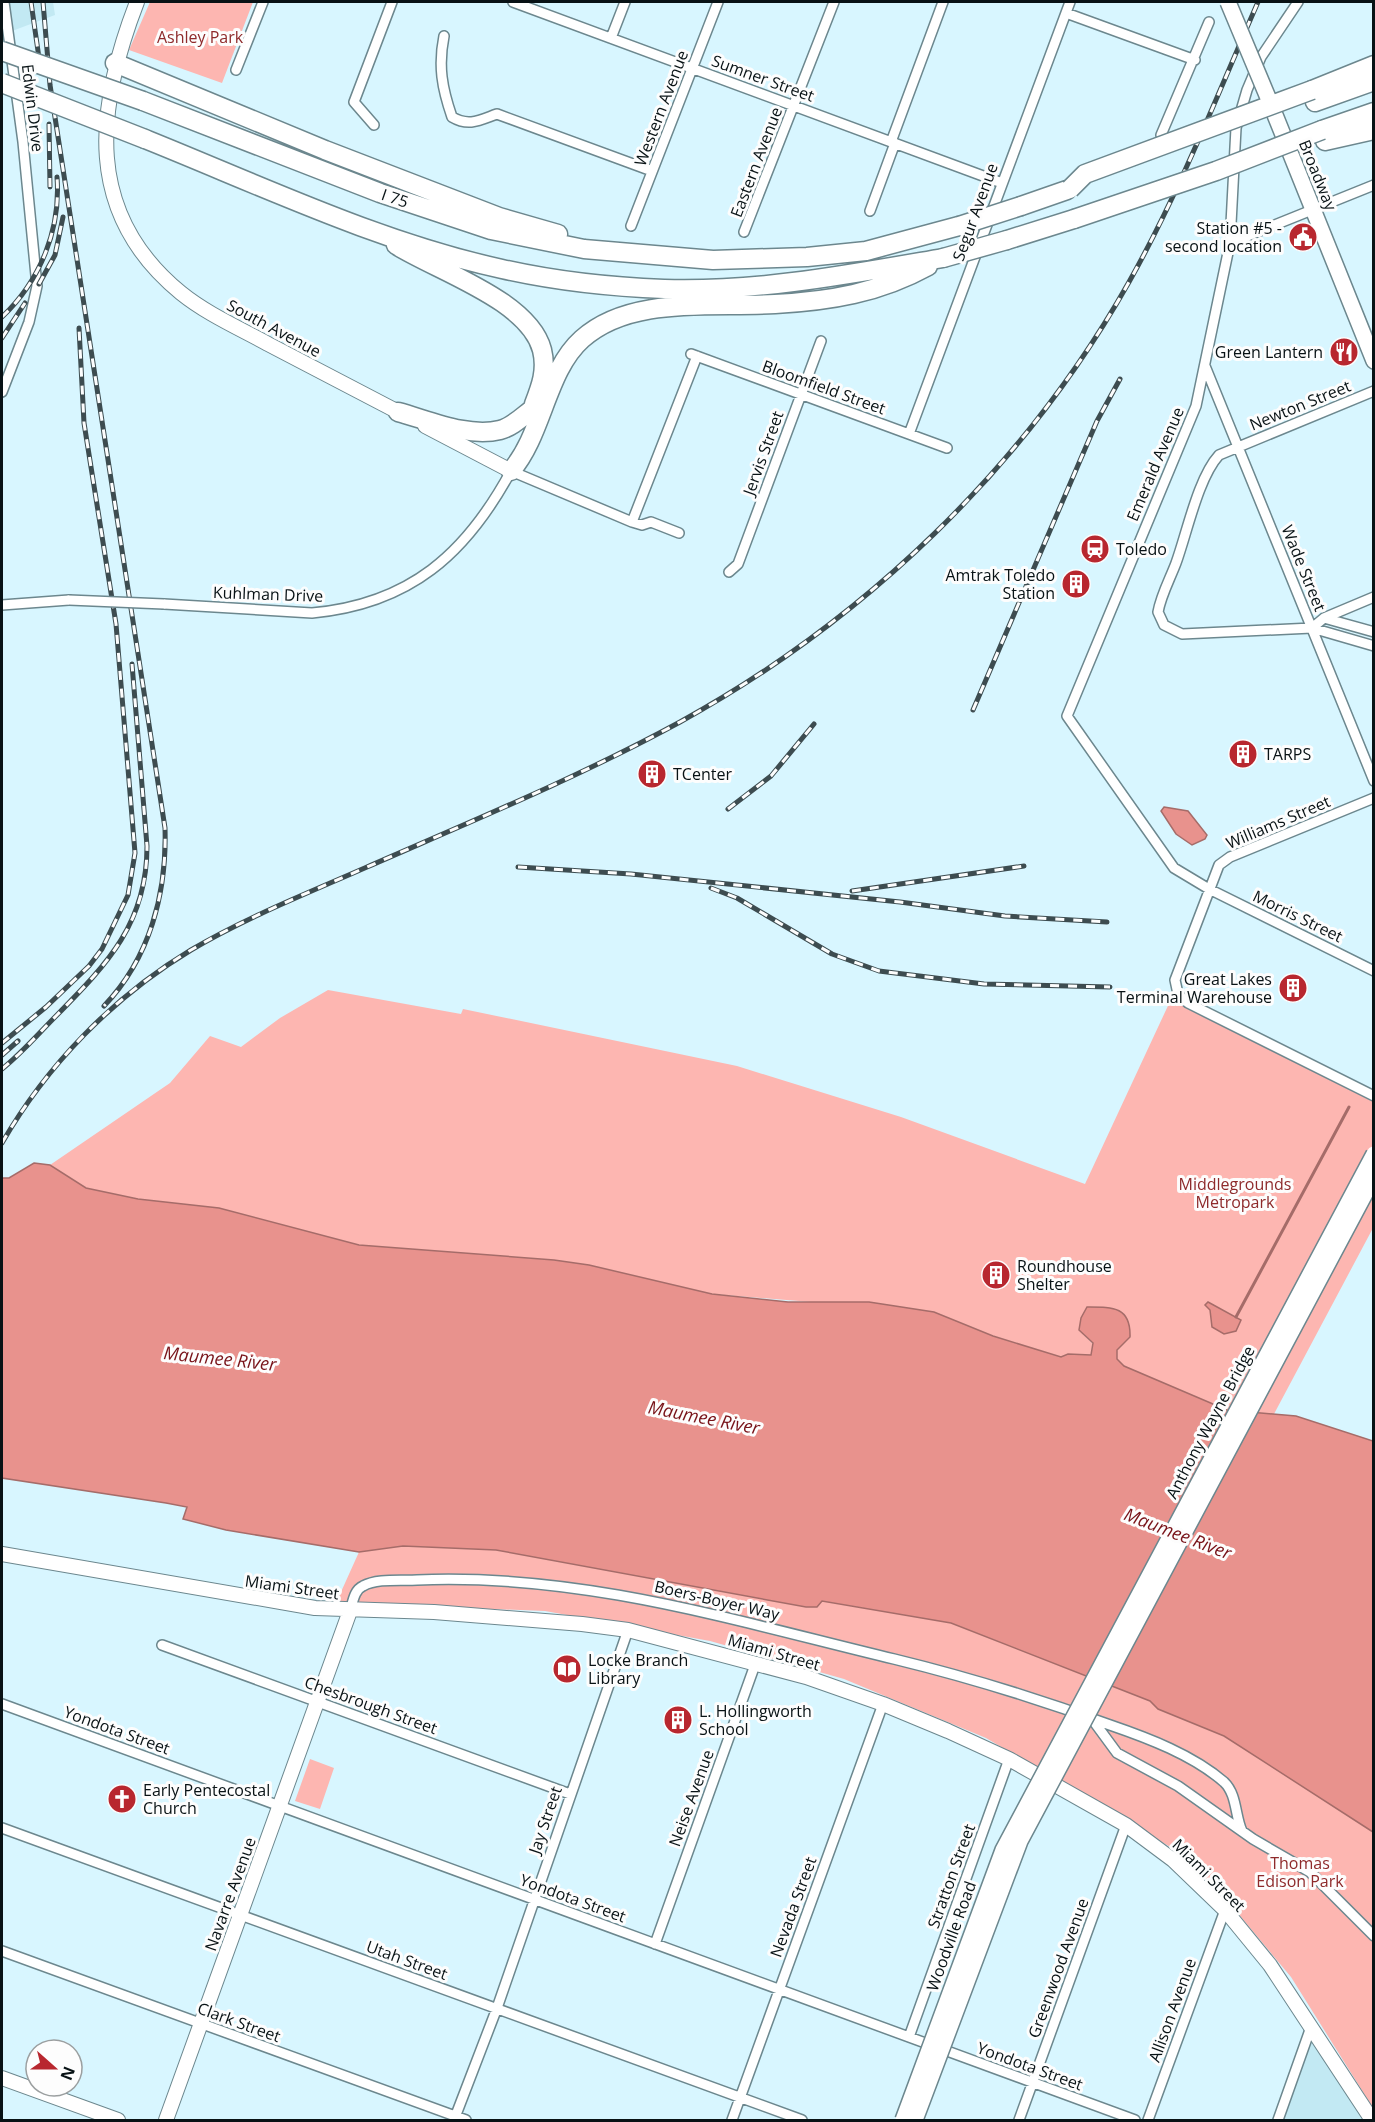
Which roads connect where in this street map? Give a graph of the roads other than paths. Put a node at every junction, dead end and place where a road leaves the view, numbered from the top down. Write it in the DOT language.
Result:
graph roads {
  1 [pos="4,2"];
  2 [pos="136,2"];
  3 [pos="263,2"];
  4 [pos="392,2"];
  5 [pos="513,2"];
  6 [pos="625,2"];
  7 [pos="718,2"];
  8 [pos="834,2"];
  9 [pos="943,2"];
  10 [pos="1070,2"];
  11 [pos="1228,2"];
  12 [pos="1298,2"];
  13 [pos="1066,13"];
  14 [pos="1209,22"];
  15 [pos="444,36"];
  16 [pos="611,38"];
  17 [pos="2,51"];
  18 [pos="1195,60"];
  19 [pos="115,63"];
  20 [pos="1374,64"];
  21 [pos="693,68"];
  22 [pos="236,70"];
  23 [pos="1374,81"];
  24 [pos="2,83"];
  25 [pos="1313,96"];
  26 [pos="794,106"];
  27 [pos="1374,112"];
  28 [pos="374,125"];
  29 [pos="1374,130"];
  30 [pos="1161,135"];
  31 [pos="1324,135"];
  32 [pos="893,142"];
  33 [pos="652,171"];
  34 [pos="1002,183"];
  35 [pos="1374,185"];
  36 [pos="870,211"];
  37 [pos="1312,211"];
  38 [pos="631,226"];
  39 [pos="374,231"];
  40 [pos="744,232"];
  41 [pos="1230,243"];
  42 [pos="943,258"];
  43 [pos="695,260"];
  44 [pos="821,341"];
  45 [pos="1374,361"];
  46 [pos="1205,366"];
  47 [pos="1374,391"];
  48 [pos="2,392"];
  49 [pos="801,395"];
  50 [pos="531,410"];
  51 [pos="398,412"];
  52 [pos="909,434"];
  53 [pos="1238,446"];
  54 [pos="947,448"];
  55 [pos="511,471"];
  56 [pos="632,522"];
  57 [pos="679,533"];
  58 [pos="729,572"];
  59 [pos="1374,597"];
  60 [pos="2,599"];
  61 [pos="20,602"];
  62 [pos="2,605"];
  63 [pos="1324,618"];
  64 [pos="1312,628"];
  65 [pos="1374,632"];
  66 [pos="1374,646"];
  67 [pos="1374,781"];
  68 [pos="1374,798"];
  69 [pos="1209,889"];
  70 [pos="1374,971"];
  71 [pos="1374,1096"];
  72 [pos="1374,1154"];
  73 [pos="1374,1177"];
  74 [pos="2,1554"];
  75 [pos="350,1611"];
  76 [pos="628,1630"];
  77 [pos="162,1645"];
  78 [pos="756,1662"];
  79 [pos="317,1702"];
  80 [pos="2,1704"];
  81 [pos="883,1704"];
  82 [pos="1084,1714"];
  83 [pos="1010,1759"];
  84 [pos="1050,1772"];
  85 [pos="570,1794"];
  86 [pos="279,1806"];
  87 [pos="1126,1825"];
  88 [pos="2,1828"];
  89 [pos="1242,1831"];
  90 [pos="534,1899"];
  91 [pos="1225,1910"];
  92 [pos="240,1916"];
  93 [pos="1374,1936"];
  94 [pos="655,1944"];
  95 [pos="2,1951"];
  96 [pos="778,1989"];
  97 [pos="496,2008"];
  98 [pos="201,2024"];
  99 [pos="1311,2028"];
  100 [pos="909,2037"];
  101 [pos="2,2078"];
  102 [pos="1033,2083"];
  103 [pos="741,2097"];
  104 [pos="455,2119"];
  105 [pos="118,2121"];
  106 [pos="166,2121"];
  107 [pos="466,2121"];
  108 [pos="732,2121"];
  109 [pos="802,2121"];
  110 [pos="903,2121"];
  111 [pos="915,2121"];
  112 [pos="1019,2121"];
  113 [pos="1135,2121"];
  114 [pos="1148,2121"];
  115 [pos="1278,2121"];
  116 [pos="1372,2121"];
  1 -- 48 [label="street, Edwin Drive"];
  2 -- 19 [label="street, South Avenue"];
  3 -- 22 [label="street"];
  4 -- 28 [label="street"];
  5 -- 16 [label="street, Sumner Street"];
  6 -- 16 [label="street"];
  7 -- 21 [label="street, Western Avenue"];
  8 -- 26 [label="street, Eastern Avenue"];
  9 -- 32 [label="street"];
  10 -- 13 [label="street, Segur Avenue"];
  11 -- 37 [label="main road, Broadway, bridge"];
  12 -- 41 [label="street, Emerald Avenue"];
  13 -- 18 [label="street"];
  13 -- 34 [label="street, Segur Avenue"];
  14 -- 18 [label="street"];
  15 -- 33 [label="street"];
  16 -- 21 [label="street, Sumner Street"];
  17 -- 43 [label="highway, I 75 / I 75, bridge"];
  18 -- 30 [label="street"];
  19 -- 43 [label="highway"];
  19 -- 51 [label="street, South Avenue"];
  20 -- 25 [label="highway"];
  21 -- 26 [label="street, Sumner Street"];
  21 -- 33 [label="street, Western Avenue"];
  23 -- 25 [label="highway, I 75"];
  24 -- 39 [label="highway, bridge"];
  25 -- 43 [label="highway, I 75 / I 75, bridge"];
  26 -- 32 [label="street, Sumner Street"];
  26 -- 40 [label="street, Eastern Avenue"];
  27 -- 31 [label="highway"];
  29 -- 31 [label="highway"];
  31 -- 42 [label="highway, bridge"];
  32 -- 34 [label="street, Sumner Street"];
  32 -- 36 [label="street"];
  33 -- 38 [label="street, Western Avenue"];
  34 -- 52 [label="street, Segur Avenue"];
  35 -- 37 [label="street"];
  37 -- 41 [label="street"];
  37 -- 45 [label="main road, Broadway"];
  39 -- 42 [label="highway"];
  39 -- 50 [label="highway"];
  41 -- 46 [label="street, Emerald Avenue"];
  42 -- 55 [label="highway"];
  44 -- 49 [label="street, Jervis Street"];
  46 -- 53 [label="street, Wade Street"];
  46 -- 69 [label="street, Emerald Avenue"];
  47 -- 53 [label="street, Newton Street"];
  49 -- 52 [label="street, Bloomfield Street"];
  49 -- 56 [label="street, Bloomfield Street"];
  49 -- 58 [label="street, Jervis Street"];
  50 -- 51 [label="highway"];
  50 -- 55 [label="highway"];
  51 -- 55 [label="street, South Avenue"];
  52 -- 54 [label="street, Bloomfield Street"];
  53 -- 64 [label="street, Wade Street"];
  53 -- 64 [label="street, Newton Street"];
  55 -- 56 [label="street, South Avenue"];
  55 -- 61 [label="street, Kuhlman Drive, bridge"];
  56 -- 57 [label="street, South Avenue"];
  59 -- 63 [label="street"];
  60 -- 61 [label="street"];
  61 -- 62 [label="street, Kuhlman Drive"];
  63 -- 64 [label="street"];
  63 -- 65 [label="street"];
  64 -- 66 [label="street"];
  64 -- 67 [label="street, Wade Street"];
  68 -- 69 [label="street, Williams Street"];
  69 -- 70 [label="street, Morris Street"];
  69 -- 71 [label="street, Williams Street"];
  72 -- 84 [label="main road, Anthony Wayne Bridge, bridge"];
  73 -- 84 [label="main road, Anthony Wayne Bridge, bridge"];
  74 -- 75 [label="street, Miami Street"];
  75 -- 76 [label="street, Miami Street"];
  75 -- 79 [label="street, Navarre Avenue"];
  75 -- 82 [label="street, Boers-Boyer Way"];
  76 -- 78 [label="street, Miami Street"];
  76 -- 85 [label="street, Jay Street"];
  77 -- 79 [label="street, Chesbrough Street"];
  78 -- 81 [label="street, Miami Street"];
  78 -- 94 [label="street, Neise Avenue"];
  79 -- 85 [label="street, Chesbrough Street"];
  79 -- 86 [label="street, Navarre Avenue"];
  80 -- 86 [label="street, Yondota Street"];
  81 -- 83 [label="street, Miami Street"];
  81 -- 96 [label="street, Nevada Street"];
  82 -- 89 [label="street, Boers-Boyer Way"];
  82 -- 89 [label="street, Boers-Boyer Way"];
  83 -- 87 [label="street, Miami Street"];
  83 -- 100 [label="street, Stratton Street"];
  84 -- 110 [label="main road, Woodville Road, bridge"];
  84 -- 111 [label="main road, Woodville Road, bridge"];
  85 -- 90 [label="street, Jay Street"];
  86 -- 90 [label="street, Yondota Street"];
  86 -- 92 [label="street, Navarre Avenue"];
  87 -- 91 [label="street, Miami Street"];
  87 -- 102 [label="street, Greenwood Avenue"];
  88 -- 92 [label="street, Utah Street"];
  89 -- 93 [label="street, Boers-Boyer Way"];
  90 -- 94 [label="street, Yondota Street"];
  90 -- 97 [label="street, Jay Street"];
  91 -- 99 [label="street, Miami Street"];
  91 -- 114 [label="street, Allison Avenue"];
  92 -- 97 [label="street, Utah Street"];
  92 -- 98 [label="street, Navarre Avenue"];
  94 -- 96 [label="street, Yondota Street"];
  95 -- 98 [label="street, Clark Street"];
  96 -- 100 [label="street, Yondota Street"];
  96 -- 103 [label="street, Nevada Street"];
  97 -- 103 [label="street, Utah Street"];
  97 -- 104 [label="street, Jay Street"];
  98 -- 104 [label="street, Clark Street"];
  98 -- 106 [label="street, Navarre Avenue"];
  99 -- 115 [label="street"];
  99 -- 116 [label="street, Miami Street"];
  100 -- 102 [label="street, Yondota Street"];
  101 -- 105 [label="street"];
  102 -- 112 [label="street, Greenwood Avenue"];
  102 -- 113 [label="street, Yondota Street"];
  103 -- 108 [label="street, Nevada Street"];
  103 -- 109 [label="street, Utah Street"];
  104 -- 107 [label="street, Clark Street"];
}
